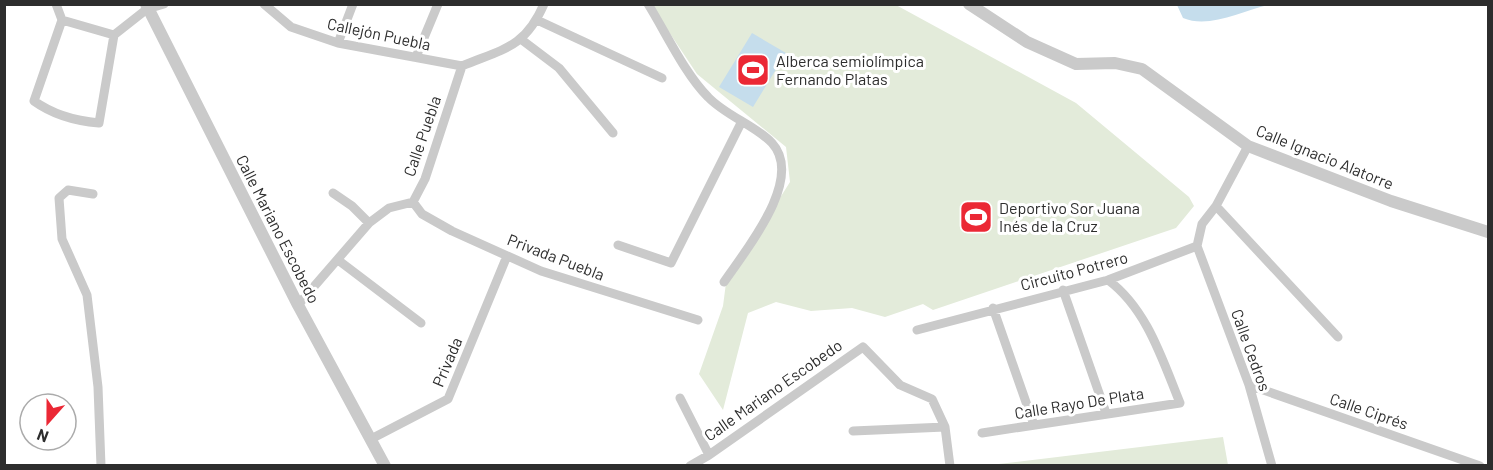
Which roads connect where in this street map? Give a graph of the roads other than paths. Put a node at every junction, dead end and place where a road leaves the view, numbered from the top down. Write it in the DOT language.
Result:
graph roads {
  1 [pos="56,4"];
  2 [pos="164,4"];
  3 [pos="264,4"];
  4 [pos="353,4"];
  5 [pos="438,4"];
  6 [pos="544,4"];
  7 [pos="648,4"];
  8 [pos="970,5"];
  9 [pos="147,7"];
  10 [pos="62,20"];
  11 [pos="537,20"];
  12 [pos="114,35"];
  13 [pos="522,40"];
  14 [pos="338,43"];
  15 [pos="416,57"];
  16 [pos="462,66"];
  17 [pos="662,78"];
  18 [pos="741,123"];
  19 [pos="614,133"];
  20 [pos="1248,146"];
  21 [pos="333,193"];
  22 [pos="93,194"];
  23 [pos="413,202"];
  24 [pos="1216,206"];
  25 [pos="369,223"];
  26 [pos="1488,232"];
  27 [pos="618,245"];
  28 [pos="1197,246"];
  29 [pos="507,256"];
  30 [pos="338,260"];
  31 [pos="1108,280"];
  32 [pos="724,282"];
  33 [pos="1062,290"];
  34 [pos="298,305"];
  35 [pos="993,308"];
  36 [pos="698,320"];
  37 [pos="421,323"];
  38 [pos="917,330"];
  39 [pos="1338,337"];
  40 [pos="1249,385"];
  41 [pos="680,398"];
  42 [pos="1106,413"];
  43 [pos="1034,425"];
  44 [pos="945,427"];
  45 [pos="853,431"];
  46 [pos="982,433"];
  47 [pos="370,439"];
  48 [pos="709,455"];
  49 [pos="101,465"];
  50 [pos="385,465"];
  51 [pos="690,465"];
  52 [pos="950,465"];
  53 [pos="1272,465"];
  54 [pos="1480,465"];
  1 -- 10 [label="street"];
  2 -- 9 [label="street"];
  3 -- 14 [label="street, Callejón Puebla"];
  4 -- 14 [label="street"];
  5 -- 15 [label="street"];
  6 -- 11 [label="street"];
  7 -- 18 [label="street"];
  8 -- 20 [label="street, Calle Ignacio Alatorre"];
  9 -- 12 [label="street"];
  9 -- 34 [label="street, Calle Mariano Escobedo"];
  10 -- 12 [label="street"];
  10 -- 12 [label="street"];
  11 -- 13 [label="street"];
  11 -- 17 [label="street"];
  13 -- 16 [label="street"];
  13 -- 19 [label="street"];
  14 -- 15 [label="street, Callejón Puebla"];
  15 -- 16 [label="street, Callejón Puebla"];
  16 -- 23 [label="street, Calle Puebla"];
  18 -- 27 [label="street"];
  18 -- 32 [label="street"];
  20 -- 24 [label="street"];
  20 -- 26 [label="street, Calle Ignacio Alatorre"];
  21 -- 25 [label="street"];
  22 -- 49 [label="street"];
  23 -- 25 [label="street, Calle Puebla"];
  23 -- 29 [label="street, Privada Puebla"];
  24 -- 28 [label="street"];
  24 -- 39 [label="street"];
  25 -- 30 [label="street, Calle Puebla"];
  28 -- 31 [label="street, Circuito Potrero"];
  28 -- 40 [label="street, Calle Cedros"];
  29 -- 36 [label="street, Privada Puebla"];
  29 -- 47 [label="street, Privada"];
  30 -- 34 [label="street, Calle Puebla"];
  30 -- 37 [label="street"];
  31 -- 33 [label="street, Circuito Potrero"];
  31 -- 42 [label="street, Calle Rayo De Plata"];
  33 -- 35 [label="street, Circuito Potrero"];
  33 -- 42 [label="street"];
  34 -- 47 [label="street, Calle Mariano Escobedo"];
  35 -- 38 [label="street, Circuito Potrero"];
  35 -- 43 [label="street"];
  40 -- 53 [label="street, Calle Cedros"];
  40 -- 54 [label="street, Calle Ciprés"];
  41 -- 48 [label="street"];
  42 -- 43 [label="street, Calle Rayo De Plata"];
  43 -- 46 [label="street, Calle Rayo De Plata"];
  44 -- 45 [label="street"];
  44 -- 48 [label="street, Calle Mariano Escobedo"];
  44 -- 52 [label="street, Calle Mariano Escobedo"];
  47 -- 50 [label="street, Calle Mariano Escobedo"];
  48 -- 51 [label="street, Calle Mariano Escobedo"];
}
